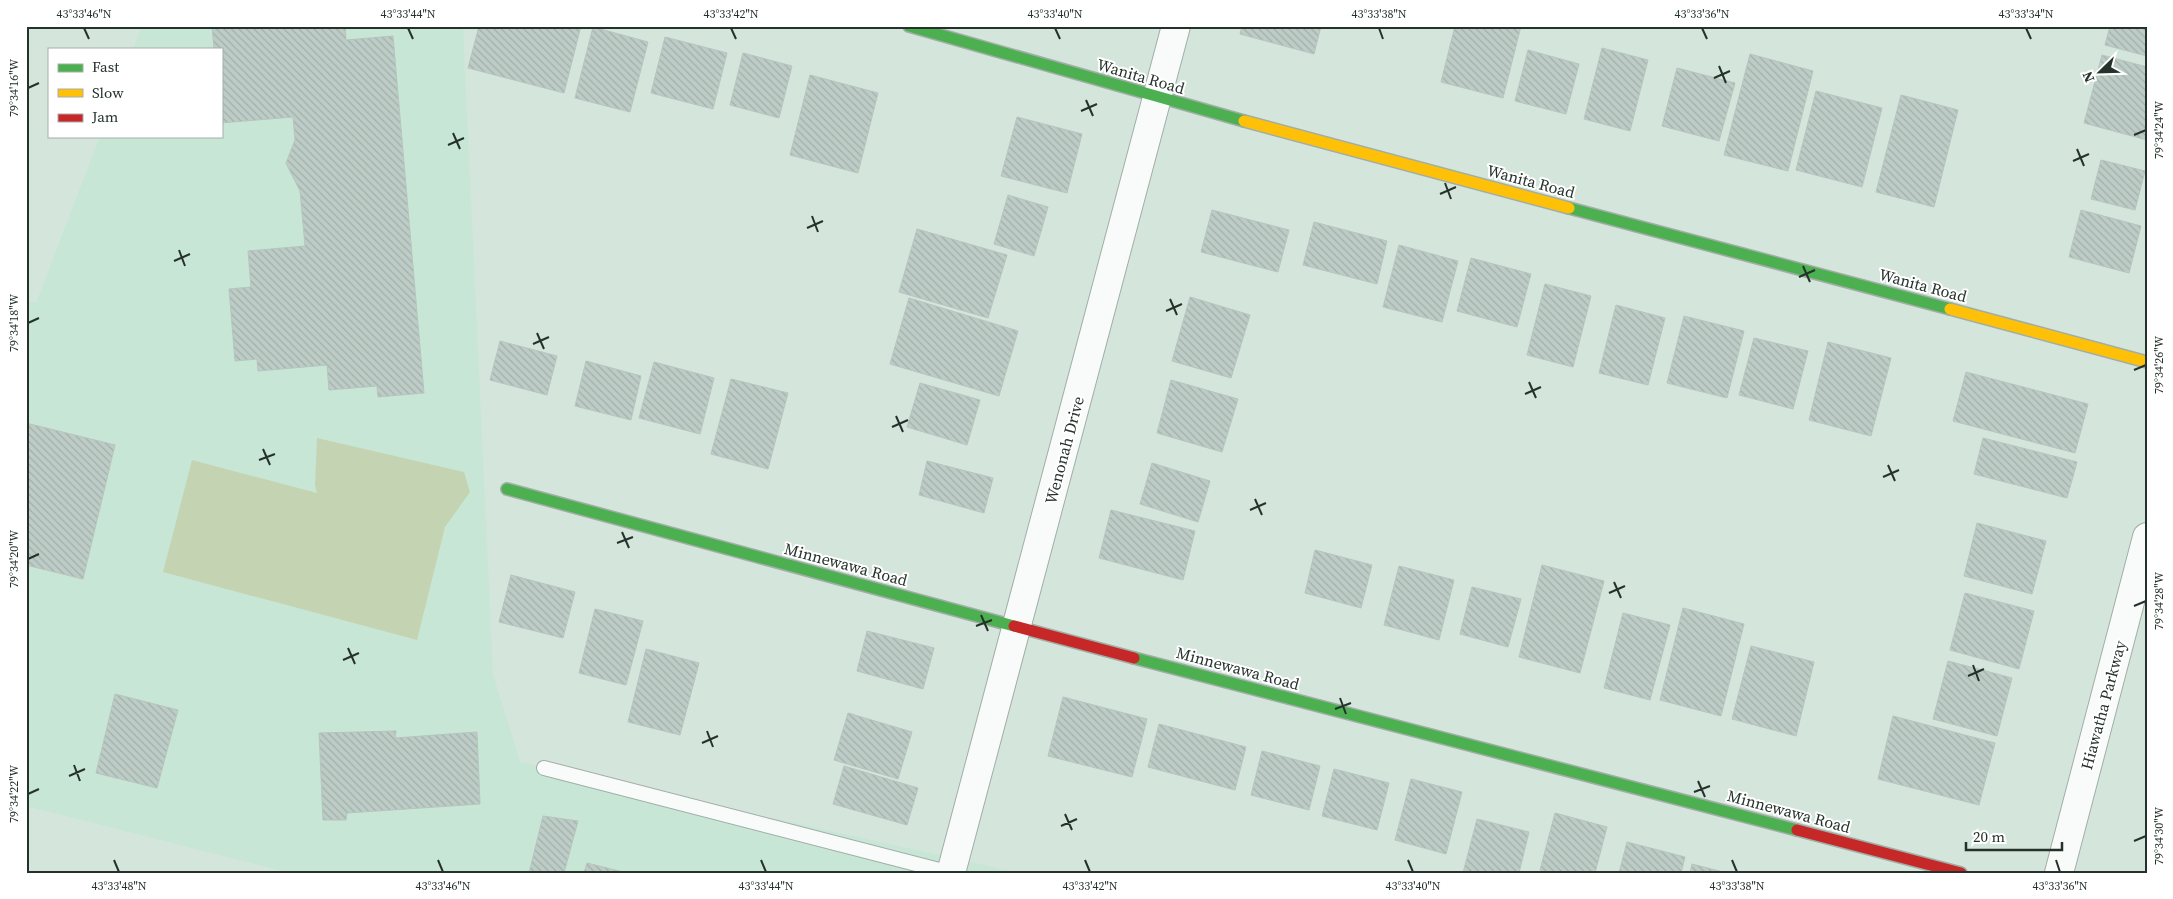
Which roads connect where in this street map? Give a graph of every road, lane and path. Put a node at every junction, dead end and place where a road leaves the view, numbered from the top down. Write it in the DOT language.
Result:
graph roads {
  1 [pos="909,26"];
  2 [pos="1176,26"];
  3 [pos="1157,98"];
  4 [pos="2147,362"];
  5 [pos="507,489"];
  6 [pos="2147,537"];
  7 [pos="1017,627"];
  8 [pos="544,768"];
  9 [pos="951,873"];
  10 [pos="1961,873"];
  11 [pos="2059,873"];
  1 -- 3 [label="street, Wanita Road"];
  2 -- 3 [label="street, Wenonah Drive"];
  3 -- 4 [label="street, Wanita Road"];
  3 -- 7 [label="street, Wenonah Drive"];
  5 -- 7 [label="street, Minnewawa Road"];
  6 -- 11 [label="street, Hiawatha Parkway"];
  7 -- 9 [label="street, Wenonah Drive"];
  7 -- 10 [label="street, Minnewawa Road"];
  8 -- 9 [label="lane"];
}
